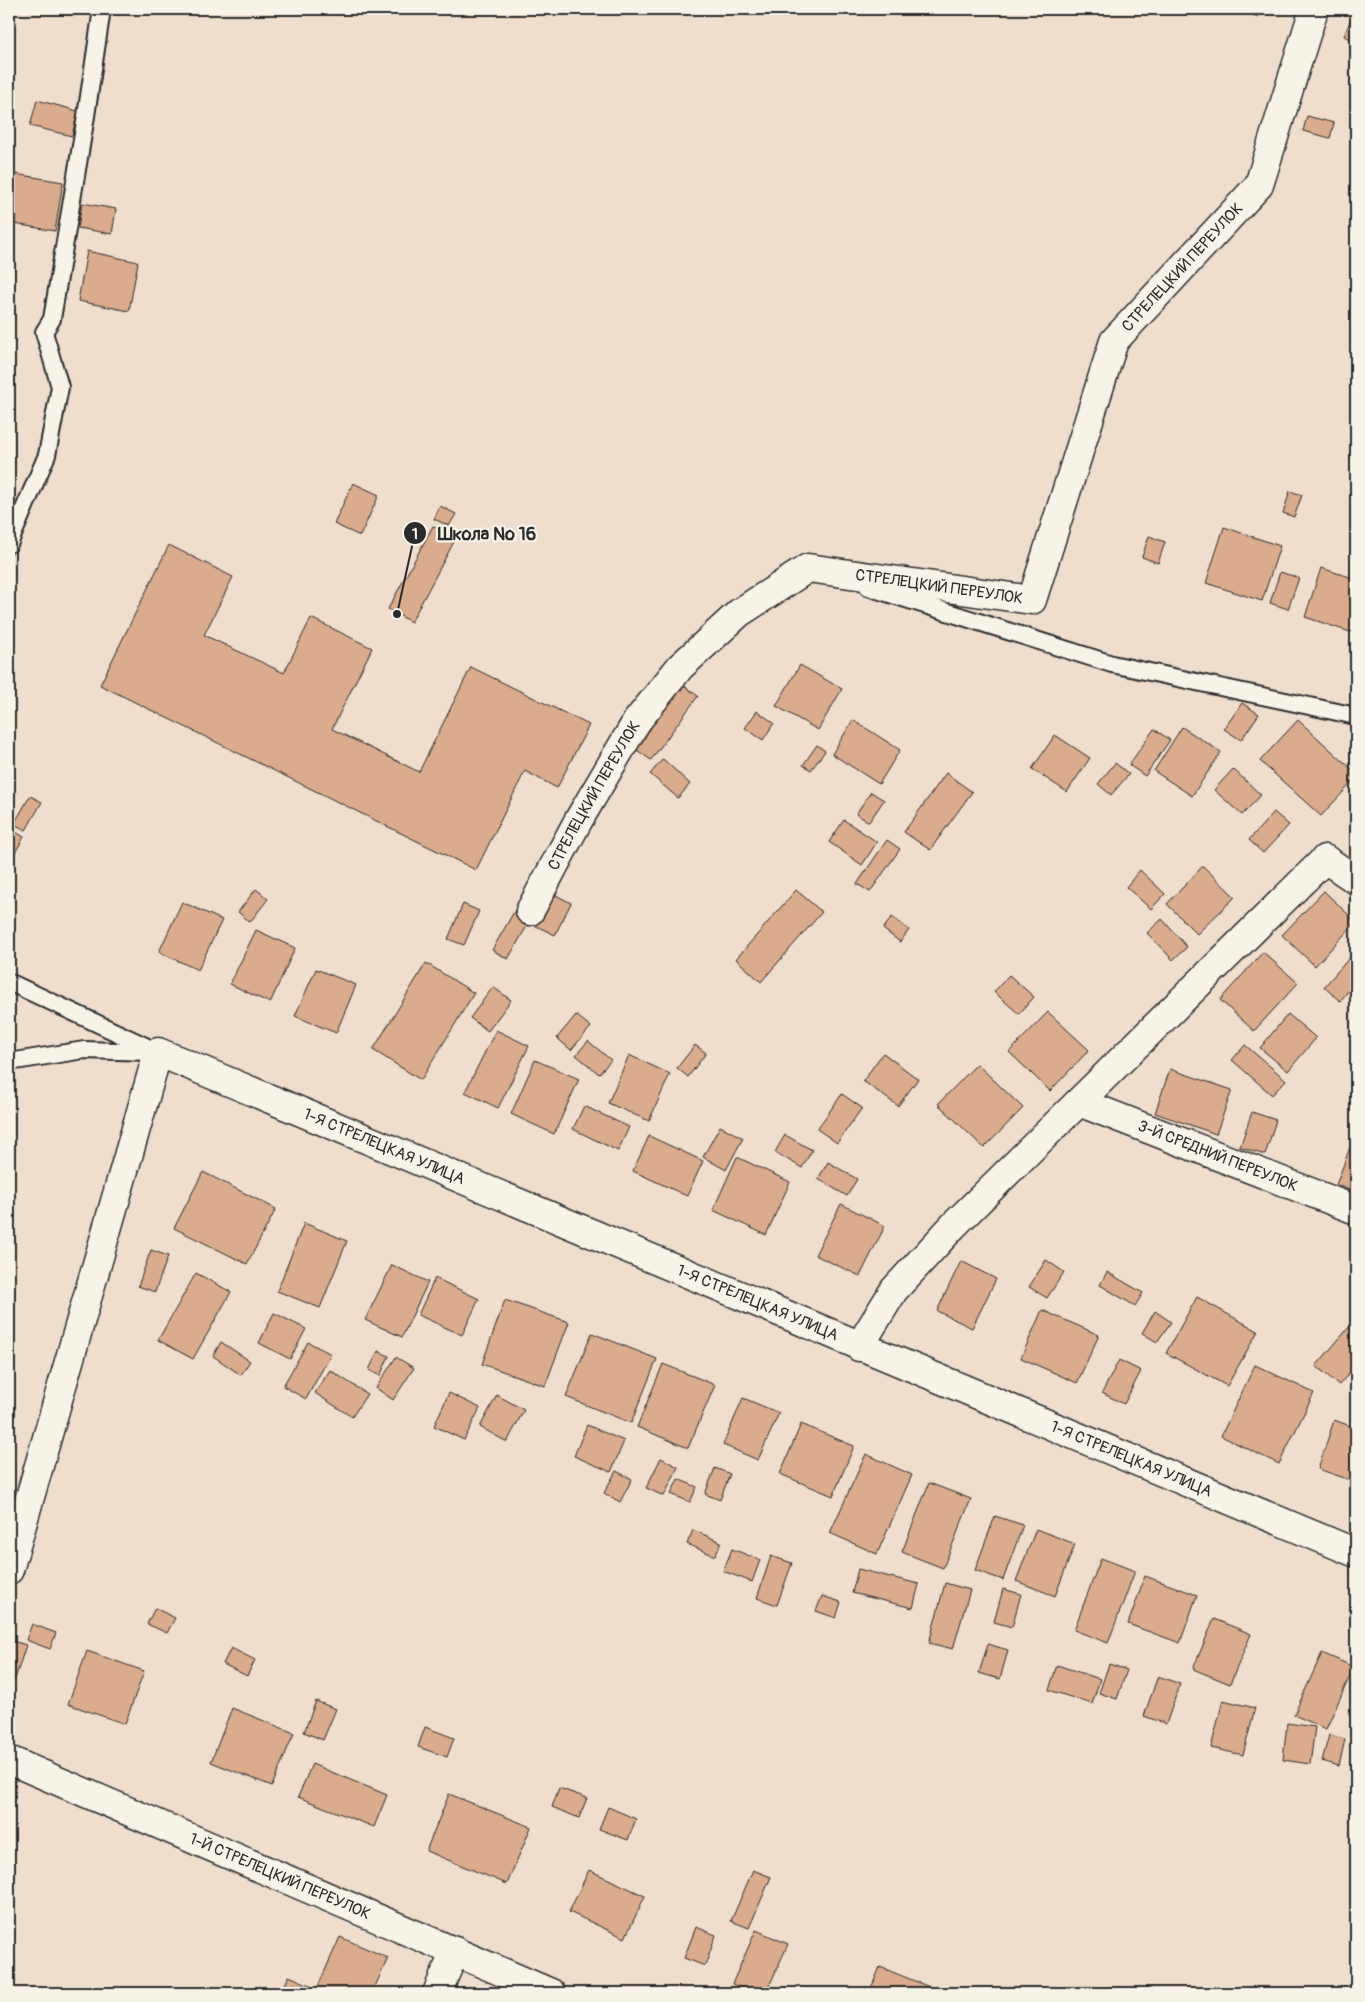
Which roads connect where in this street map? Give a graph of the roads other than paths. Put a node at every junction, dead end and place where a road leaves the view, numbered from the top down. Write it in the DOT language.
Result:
graph roads {
  1 [pos="102,9"];
  2 [pos="1314,9"];
  3 [pos="9,544"];
  4 [pos="808,568"];
  5 [pos="1356,716"];
  6 [pos="1356,880"];
  7 [pos="530,911"];
  8 [pos="9,982"];
  9 [pos="158,1052"];
  10 [pos="9,1062"];
  11 [pos="1079,1102"];
  12 [pos="1356,1210"];
  13 [pos="859,1347"];
  14 [pos="1356,1553"];
  15 [pos="9,1570"];
  16 [pos="9,1760"];
  17 [pos="455,1951"];
  18 [pos="437,1993"];
  19 [pos="551,1993"];
  1 -- 3 [label="lane"];
  2 -- 4 [label="street, СТРЕЛЕЦКИЙ ПЕРЕУЛОК"];
  4 -- 5 [label="lane"];
  4 -- 7 [label="street, СТРЕЛЕЦКИЙ ПЕРЕУЛОК"];
  6 -- 11 [label="street"];
  8 -- 9 [label="lane"];
  9 -- 10 [label="lane"];
  9 -- 13 [label="street, 1-Я СТРЕЛЕЦКАЯ УЛИЦА"];
  9 -- 15 [label="street"];
  11 -- 12 [label="street, 3-Й СРЕДНИЙ ПЕРЕУЛОК"];
  11 -- 13 [label="street"];
  13 -- 14 [label="street, 1-Я СТРЕЛЕЦКАЯ УЛИЦА"];
  16 -- 17 [label="street, 1-Й СТРЕЛЕЦКИЙ ПЕРЕУЛОК"];
  17 -- 18 [label="street"];
  17 -- 19 [label="street, 1-Й СТРЕЛЕЦКИЙ ПЕРЕУЛОК"];
}
